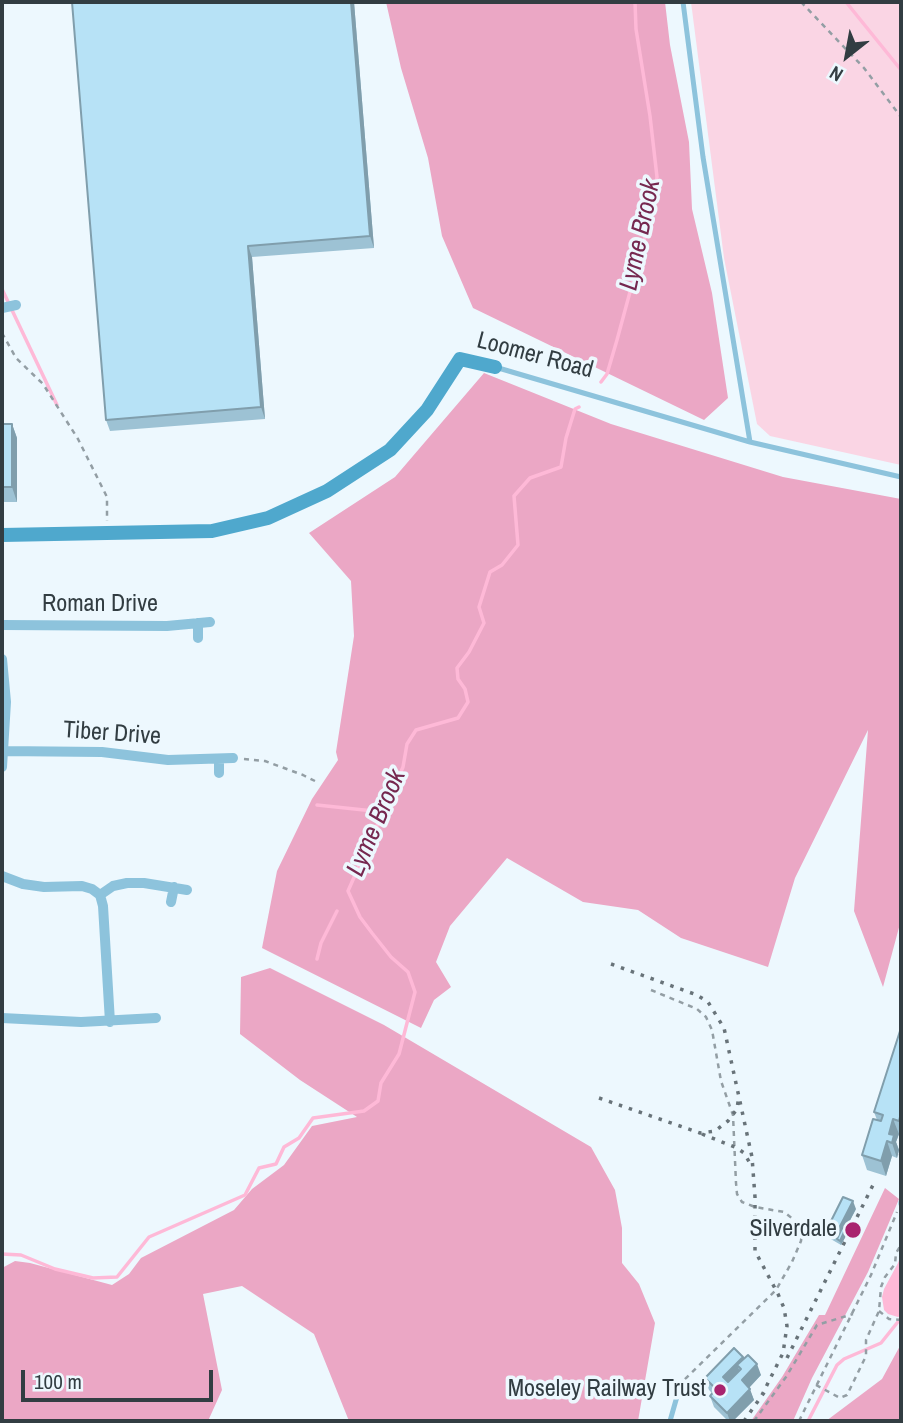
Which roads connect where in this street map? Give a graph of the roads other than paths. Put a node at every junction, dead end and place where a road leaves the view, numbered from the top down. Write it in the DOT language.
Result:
graph roads {
  1 [pos="683,2"];
  2 [pos="16,305"];
  3 [pos="2,308"];
  4 [pos="495,367"];
  5 [pos="750,442"];
  6 [pos="901,477"];
  7 [pos="2,535"];
  8 [pos="210,622"];
  9 [pos="198,623"];
  10 [pos="2,625"];
  11 [pos="198,638"];
  12 [pos="2,659"];
  13 [pos="3,736"];
  14 [pos="2,751"];
  15 [pos="233,758"];
  16 [pos="219,759"];
  17 [pos="2,767"];
  18 [pos="219,773"];
  19 [pos="2,876"];
  20 [pos="174,887"];
  21 [pos="187,890"];
  22 [pos="100,895"];
  23 [pos="171,902"];
  24 [pos="2,1018"];
  25 [pos="156,1018"];
  26 [pos="110,1022"];
  27 [pos="680,1386"];
  28 [pos="670,1421"];
  1 -- 5 [label="lane"];
  2 -- 3 [label="street"];
  4 -- 5 [label="lane, Loomer Road"];
  4 -- 7 [label="street, Loomer Road"];
  5 -- 6 [label="lane, Loomer Road"];
  8 -- 9 [label="street, Roman Drive"];
  9 -- 10 [label="street, Roman Drive"];
  9 -- 11 [label="street"];
  12 -- 13 [label="street"];
  13 -- 14 [label="street"];
  14 -- 16 [label="street, Tiber Drive"];
  14 -- 17 [label="street"];
  15 -- 16 [label="street, Tiber Drive"];
  16 -- 18 [label="street"];
  19 -- 22 [label="street"];
  20 -- 21 [label="street"];
  20 -- 22 [label="street"];
  20 -- 23 [label="street"];
  22 -- 26 [label="street"];
  24 -- 26 [label="street"];
  25 -- 26 [label="street"];
  27 -- 28 [label="lane"];
}
